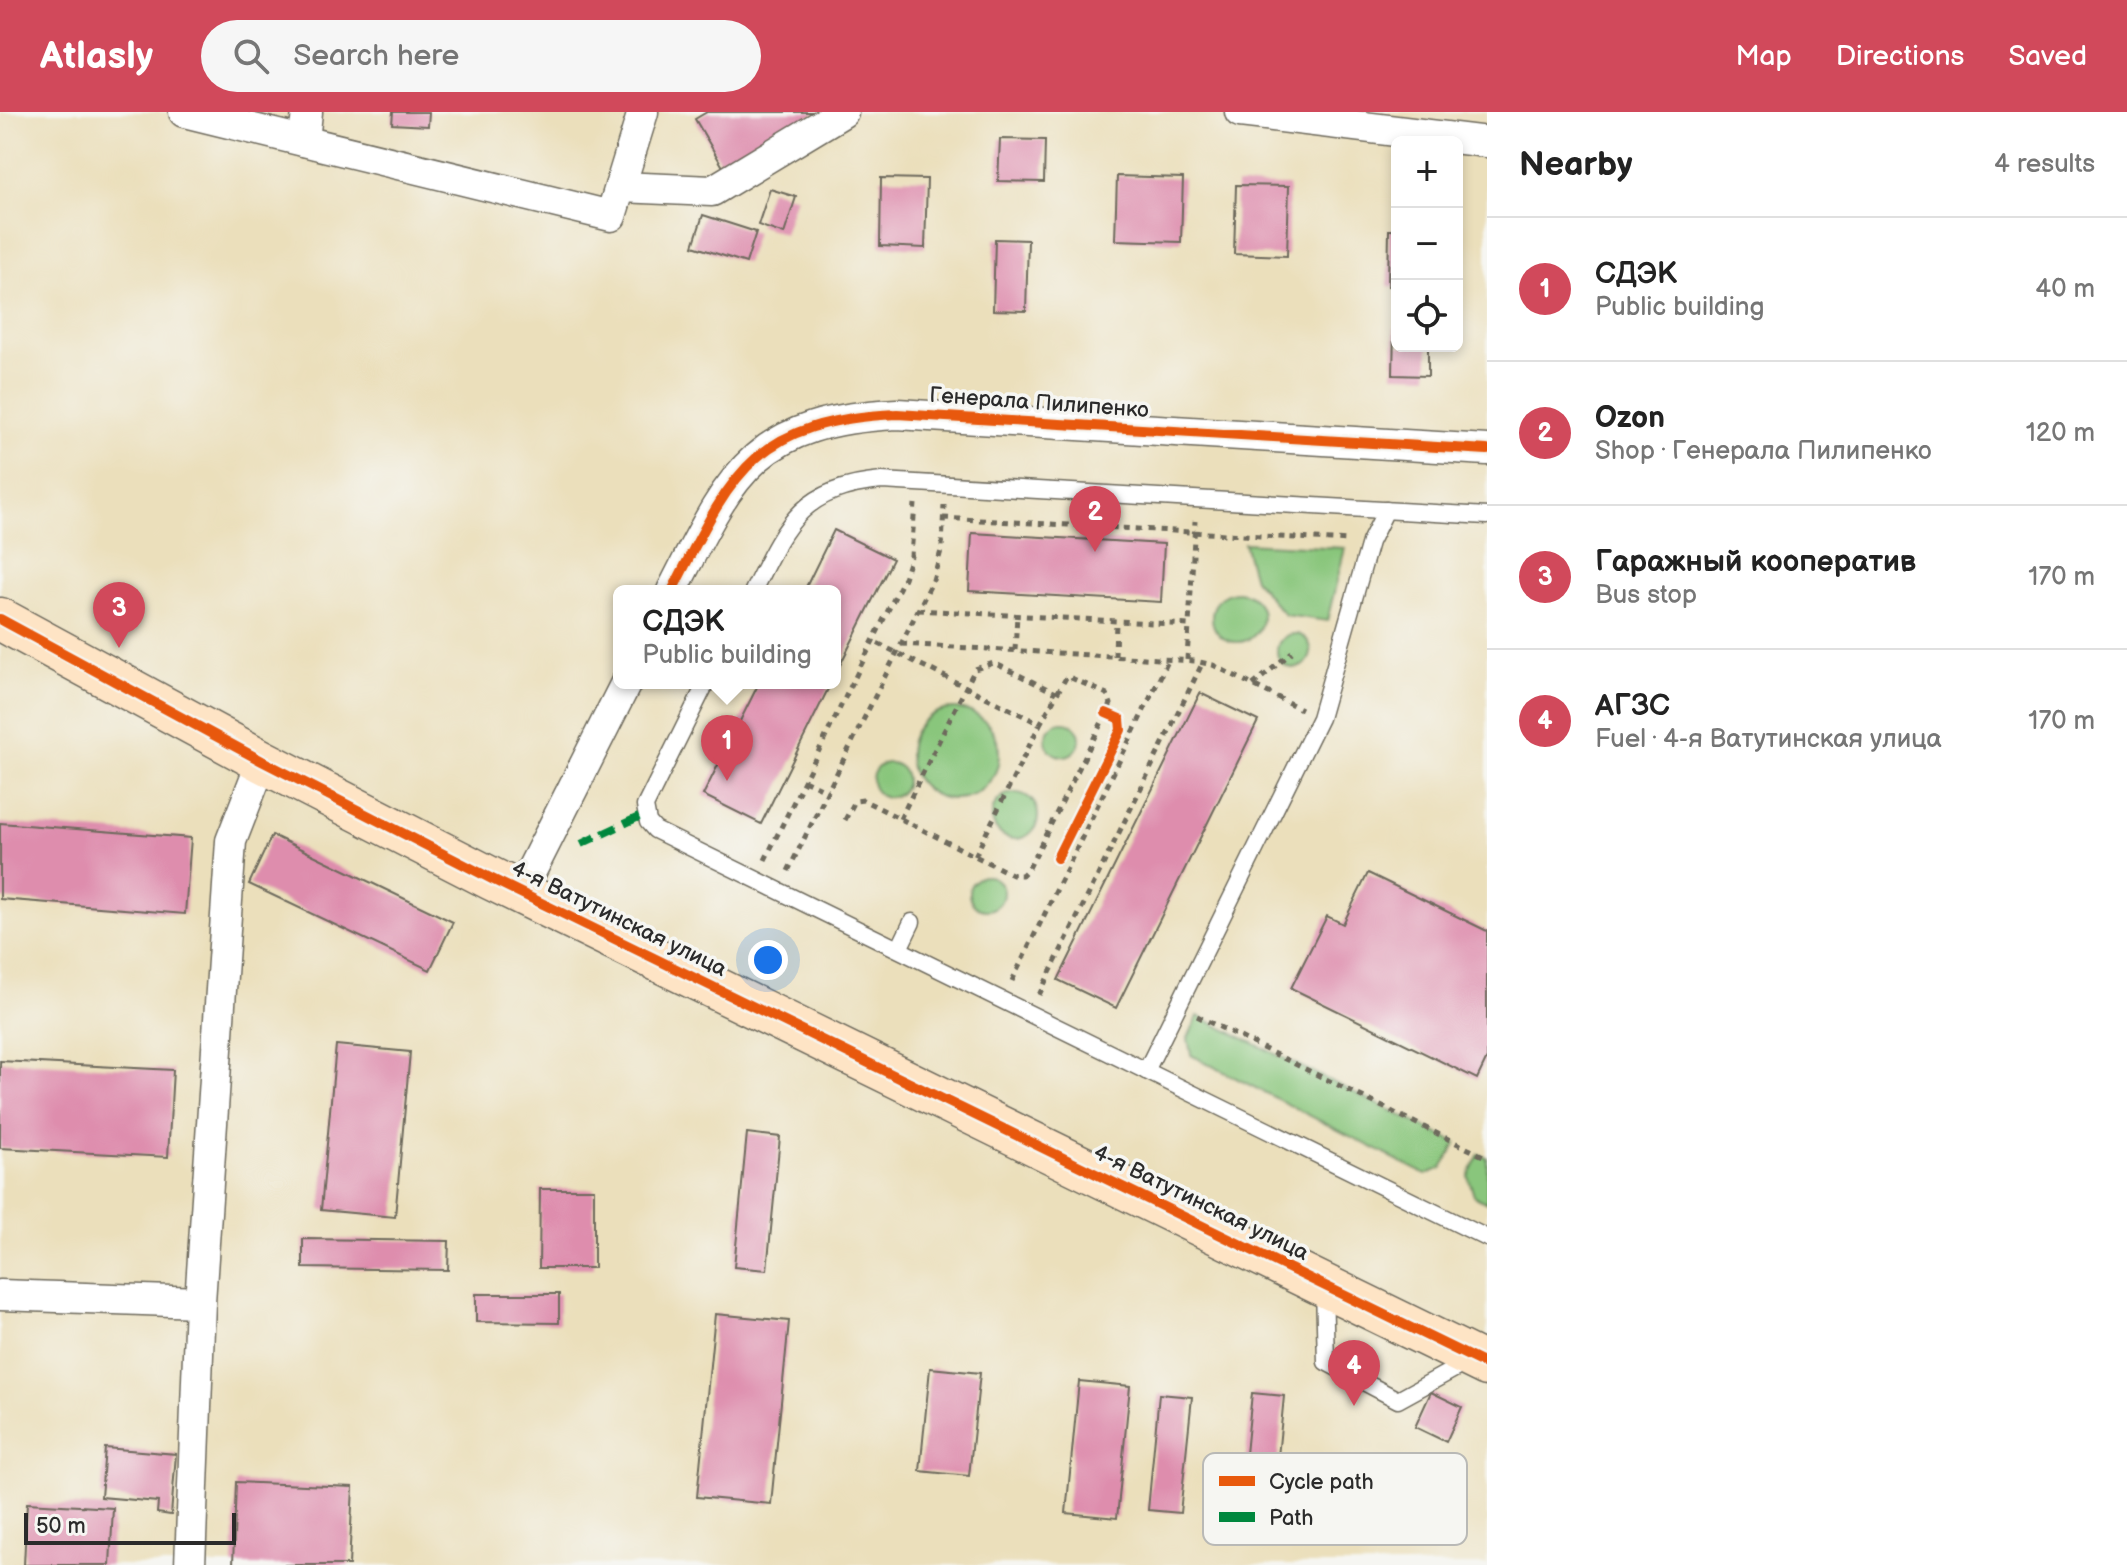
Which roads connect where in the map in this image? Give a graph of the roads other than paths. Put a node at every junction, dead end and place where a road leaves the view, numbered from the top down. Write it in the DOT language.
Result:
graph roads {
  1 [pos="184,112"];
  2 [pos="643,112"];
  3 [pos="843,112"];
  4 [pos="1240,112"];
  5 [pos="306,126"];
  6 [pos="1472,131"];
  7 [pos="620,187"];
  8 [pos="1487,450"];
  9 [pos="1386,510"];
  10 [pos="1487,516"];
  11 [pos="675,585"];
  12 [pos="756,585"];
  13 [pos="0,619"];
  14 [pos="623,689"];
  15 [pos="703,689"];
  16 [pos="262,761"];
  17 [pos="520,893"];
  18 [pos="912,922"];
  19 [pos="899,949"];
  20 [pos="1146,1071"];
  21 [pos="1487,1238"];
  22 [pos="1324,1286"];
  23 [pos="0,1295"];
  24 [pos="200,1302"];
  25 [pos="1480,1362"];
  26 [pos="190,1565"];
  1 -- 5 [label="street"];
  2 -- 7 [label="street"];
  3 -- 7 [label="street"];
  4 -- 6 [label="street"];
  5 -- 7 [label="street"];
  8 -- 11 [label="street, Генерала Пилипенко"];
  9 -- 10 [label="lane"];
  9 -- 12 [label="lane"];
  9 -- 20 [label="lane"];
  13 -- 16 [label="street, 4-я Ватутинская улица"];
  14 -- 17 [label="street"];
  15 -- 19 [label="lane"];
  16 -- 17 [label="street, 4-я Ватутинская улица"];
  16 -- 24 [label="street"];
  17 -- 22 [label="street, 4-я Ватутинская улица"];
  18 -- 19 [label="lane"];
  19 -- 20 [label="lane"];
  20 -- 21 [label="lane"];
  22 -- 25 [label="street, 4-я Ватутинская улица"];
  22 -- 25 [label="lane"];
  23 -- 24 [label="street"];
  24 -- 26 [label="street"];
}
